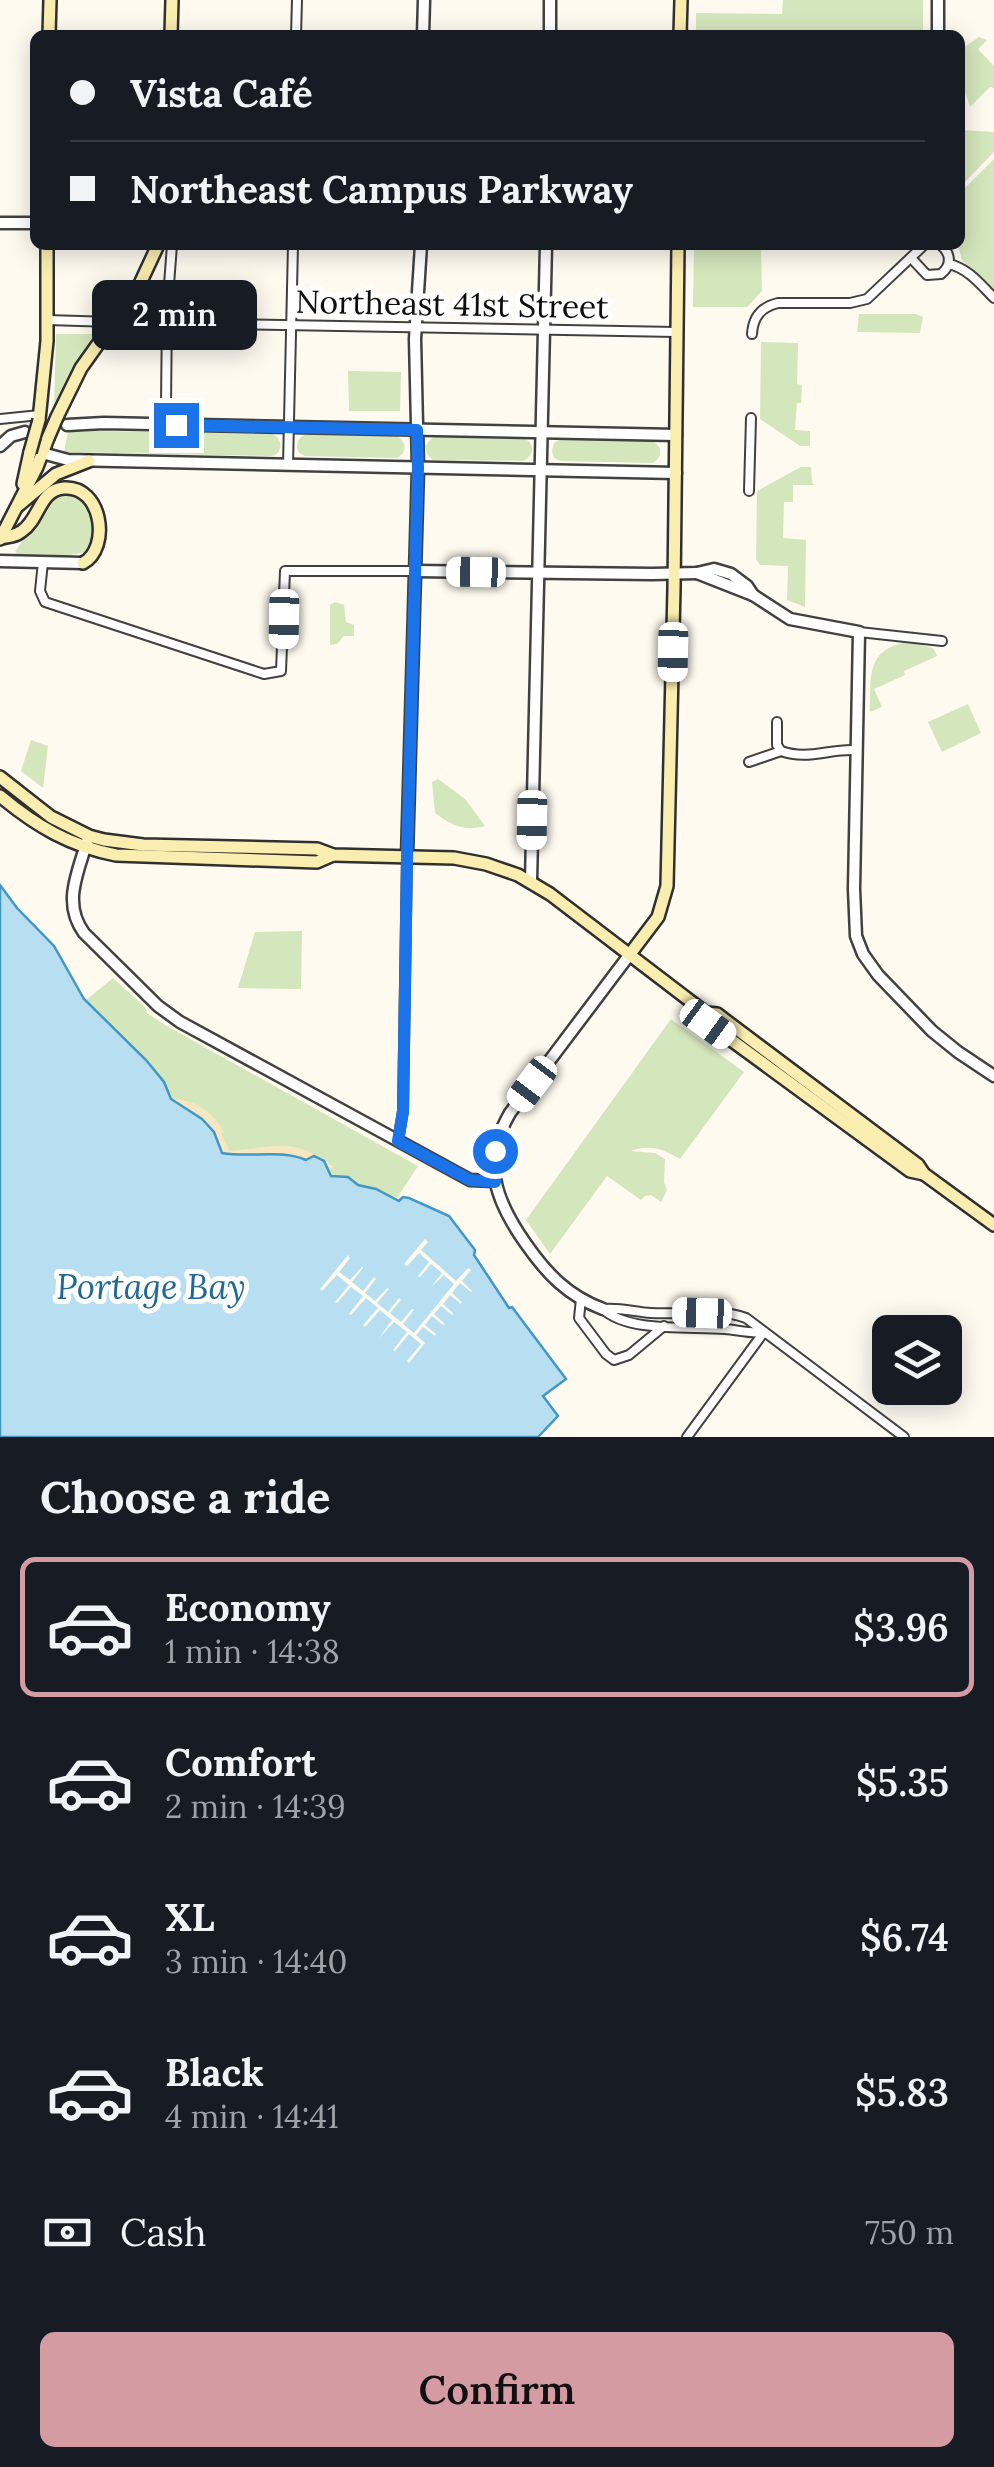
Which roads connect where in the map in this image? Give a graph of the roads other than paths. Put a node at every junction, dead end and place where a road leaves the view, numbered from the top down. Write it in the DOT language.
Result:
graph roads {
  1 [pos="50,0"];
  2 [pos="172,0"];
  3 [pos="297,0"];
  4 [pos="424,0"];
  5 [pos="550,0"];
  6 [pos="681,0"];
  7 [pos="938,0"];
  8 [pos="50,30"];
  9 [pos="171,30"];
  10 [pos="296,30"];
  11 [pos="423,30"];
  12 [pos="550,30"];
  13 [pos="680,30"];
  14 [pos="938,30"];
  15 [pos="0,222"];
  16 [pos="30,223"];
  17 [pos="47,250"];
  18 [pos="156,250"];
  19 [pos="172,250"];
  20 [pos="293,250"];
  21 [pos="421,250"];
  22 [pos="546,250"];
  23 [pos="678,250"];
  24 [pos="919,250"];
  25 [pos="945,250"];
  26 [pos="911,258"];
  27 [pos="949,264"];
  28 [pos="994,298"];
  29 [pos="47,320"];
  30 [pos="114,322"];
  31 [pos="167,324"];
  32 [pos="292,326"];
  33 [pos="416,327"];
  34 [pos="544,330"];
  35 [pos="677,332"];
  36 [pos="752,334"];
  37 [pos="166,404"];
  38 [pos="39,418"];
  39 [pos="751,418"];
  40 [pos="0,419"];
  41 [pos="62,421"];
  42 [pos="289,428"];
  43 [pos="417,430"];
  44 [pos="24,432"];
  45 [pos="542,433"];
  46 [pos="676,435"];
  47 [pos="4,441"];
  48 [pos="36,452"];
  49 [pos="89,461"];
  50 [pos="288,465"];
  51 [pos="418,468"];
  52 [pos="541,472"];
  53 [pos="676,473"];
  54 [pos="749,491"];
  55 [pos="18,502"];
  56 [pos="0,539"];
  57 [pos="0,561"];
  58 [pos="43,562"];
  59 [pos="82,563"];
  60 [pos="415,571"];
  61 [pos="538,573"];
  62 [pos="674,573"];
  63 [pos="859,632"];
  64 [pos="942,641"];
  65 [pos="777,722"];
  66 [pos="781,750"];
  67 [pos="851,750"];
  68 [pos="749,762"];
  69 [pos="0,777"];
  70 [pos="0,796"];
  71 [pos="87,842"];
  72 [pos="407,857"];
  73 [pos="532,881"];
  74 [pos="630,954"];
  75 [pos="994,1076"];
  76 [pos="398,1141"];
  77 [pos="495,1182"];
  78 [pos="994,1225"];
  79 [pos="580,1299"];
  80 [pos="603,1309"];
  81 [pos="664,1326"];
  82 [pos="764,1332"];
  83 [pos="686,1437"];
  84 [pos="904,1437"];
  1 -- 8 [label="main road"];
  2 -- 9 [label="main road"];
  3 -- 10 [label="street"];
  4 -- 11 [label="street"];
  5 -- 12 [label="street"];
  6 -- 13 [label="main road"];
  7 -- 14 [label="street"];
  15 -- 16 [label="street"];
  17 -- 29 [label="main road"];
  18 -- 30 [label="main road"];
  19 -- 31 [label="street"];
  20 -- 32 [label="street"];
  21 -- 33 [label="street"];
  22 -- 34 [label="street"];
  23 -- 35 [label="main road"];
  24 -- 26 [label="street"];
  25 -- 27 [label="street"];
  26 -- 27 [label="street"];
  26 -- 36 [label="street"];
  27 -- 28 [label="street"];
  29 -- 30 [label="street"];
  29 -- 38 [label="main road"];
  30 -- 41 [label="main road"];
  31 -- 32 [label="street, Northeast 41st Street"];
  31 -- 37 [label="street"];
  32 -- 33 [label="street, Northeast 41st Street"];
  32 -- 42 [label="street"];
  33 -- 34 [label="street, Northeast 41st Street"];
  33 -- 43 [label="street"];
  34 -- 35 [label="street, Northeast 41st Street"];
  34 -- 45 [label="street"];
  35 -- 46 [label="main road"];
  38 -- 40 [label="street"];
  38 -- 48 [label="main road, bridge"];
  39 -- 54 [label="street"];
  41 -- 42 [label="street"];
  41 -- 48 [label="main road, bridge"];
  42 -- 43 [label="street"];
  42 -- 50 [label="street"];
  43 -- 45 [label="street"];
  43 -- 51 [label="street"];
  44 -- 47 [label="street"];
  45 -- 46 [label="street"];
  45 -- 52 [label="street"];
  46 -- 53 [label="main road"];
  48 -- 49 [label="street"];
  48 -- 55 [label="main road"];
  49 -- 50 [label="street"];
  49 -- 55 [label="main road"];
  50 -- 51 [label="street"];
  51 -- 52 [label="street"];
  51 -- 60 [label="street"];
  52 -- 53 [label="street"];
  52 -- 61 [label="street"];
  53 -- 62 [label="main road"];
  55 -- 56 [label="main road"];
  56 -- 59 [label="main road"];
  57 -- 58 [label="street"];
  58 -- 59 [label="street"];
  58 -- 60 [label="street"];
  60 -- 61 [label="street"];
  60 -- 72 [label="street"];
  61 -- 62 [label="street"];
  61 -- 73 [label="street"];
  62 -- 63 [label="street"];
  62 -- 74 [label="main road"];
  63 -- 64 [label="street"];
  63 -- 75 [label="street"];
  65 -- 66 [label="street"];
  66 -- 67 [label="street"];
  66 -- 68 [label="street"];
  69 -- 71 [label="main road"];
  70 -- 71 [label="main road"];
  71 -- 72 [label="main road"];
  71 -- 76 [label="street"];
  72 -- 73 [label="main road"];
  72 -- 76 [label="street"];
  73 -- 74 [label="main road"];
  74 -- 77 [label="street"];
  74 -- 78 [label="main road"];
  76 -- 77 [label="street"];
  77 -- 79 [label="street"];
  79 -- 80 [label="street"];
  79 -- 81 [label="street"];
  80 -- 81 [label="street"];
  80 -- 82 [label="street"];
  81 -- 82 [label="street"];
  82 -- 83 [label="street"];
  82 -- 84 [label="street"];
}
